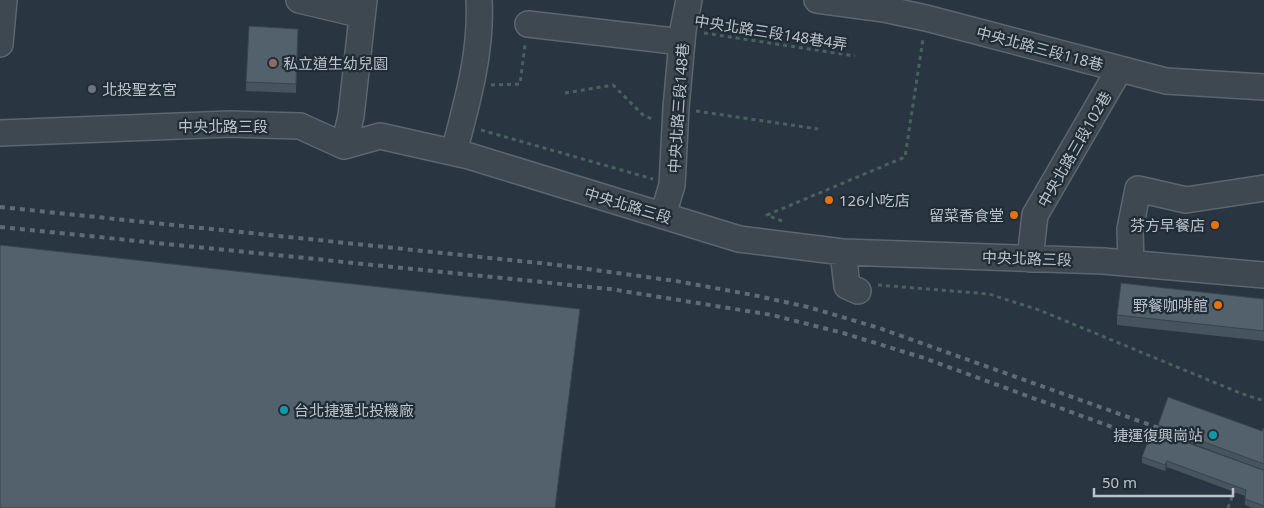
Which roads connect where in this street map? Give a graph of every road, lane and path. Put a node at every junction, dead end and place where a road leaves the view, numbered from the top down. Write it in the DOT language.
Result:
graph roads {
  1 [pos="4,0"];
  2 [pos="299,0"];
  3 [pos="479,0"];
  4 [pos="689,0"];
  5 [pos="817,0"];
  6 [pos="363,7"];
  7 [pos="926,18"];
  8 [pos="528,24"];
  9 [pos="683,36"];
  10 [pos="0,44"];
  11 [pos="855,56"];
  12 [pos="1119,70"];
  13 [pos="471,86"];
  14 [pos="1264,87"];
  15 [pos="565,93"];
  16 [pos="675,118"];
  17 [pos="477,129"];
  18 [pos="818,129"];
  19 [pos="0,133"];
  20 [pos="344,146"];
  21 [pos="454,152"];
  22 [pos="663,182"];
  23 [pos="1264,188"];
  24 [pos="663,215"];
  25 [pos="784,222"];
  26 [pos="843,252"];
  27 [pos="1030,259"];
  28 [pos="1131,263"];
  29 [pos="1264,275"];
  30 [pos="867,288"];
  31 [pos="1264,401"];
  32 [pos="1234,489"];
  33 [pos="1228,508"];
  1 -- 10 [label="street"];
  2 -- 6 [label="street"];
  3 -- 13 [label="street"];
  4 -- 9 [label="street, 中央北路三段148巷"];
  5 -- 7 [label="street, 中央北路三段118巷"];
  6 -- 20 [label="street"];
  7 -- 12 [label="street, 中央北路三段118巷"];
  7 -- 25 [label="path"];
  8 -- 9 [label="street"];
  8 -- 13 [label="path"];
  9 -- 11 [label="path, 中央北路三段148巷4弄"];
  9 -- 16 [label="street, 中央北路三段148巷"];
  12 -- 14 [label="street, 中央北路三段118巷"];
  12 -- 27 [label="street, 中央北路三段102巷"];
  13 -- 21 [label="street"];
  15 -- 16 [label="path"];
  16 -- 18 [label="path"];
  16 -- 24 [label="street, 中央北路三段148巷"];
  17 -- 22 [label="path"];
  19 -- 20 [label="street, 中央北路三段"];
  20 -- 21 [label="street, 中央北路三段"];
  21 -- 24 [label="street, 中央北路三段"];
  23 -- 28 [label="street"];
  24 -- 26 [label="street, 中央北路三段"];
  26 -- 27 [label="street, 中央北路三段"];
  26 -- 30 [label="street"];
  27 -- 28 [label="street, 中央北路三段"];
  28 -- 29 [label="street, 中央北路三段"];
  30 -- 31 [label="path"];
  32 -- 33 [label="path"];
}
